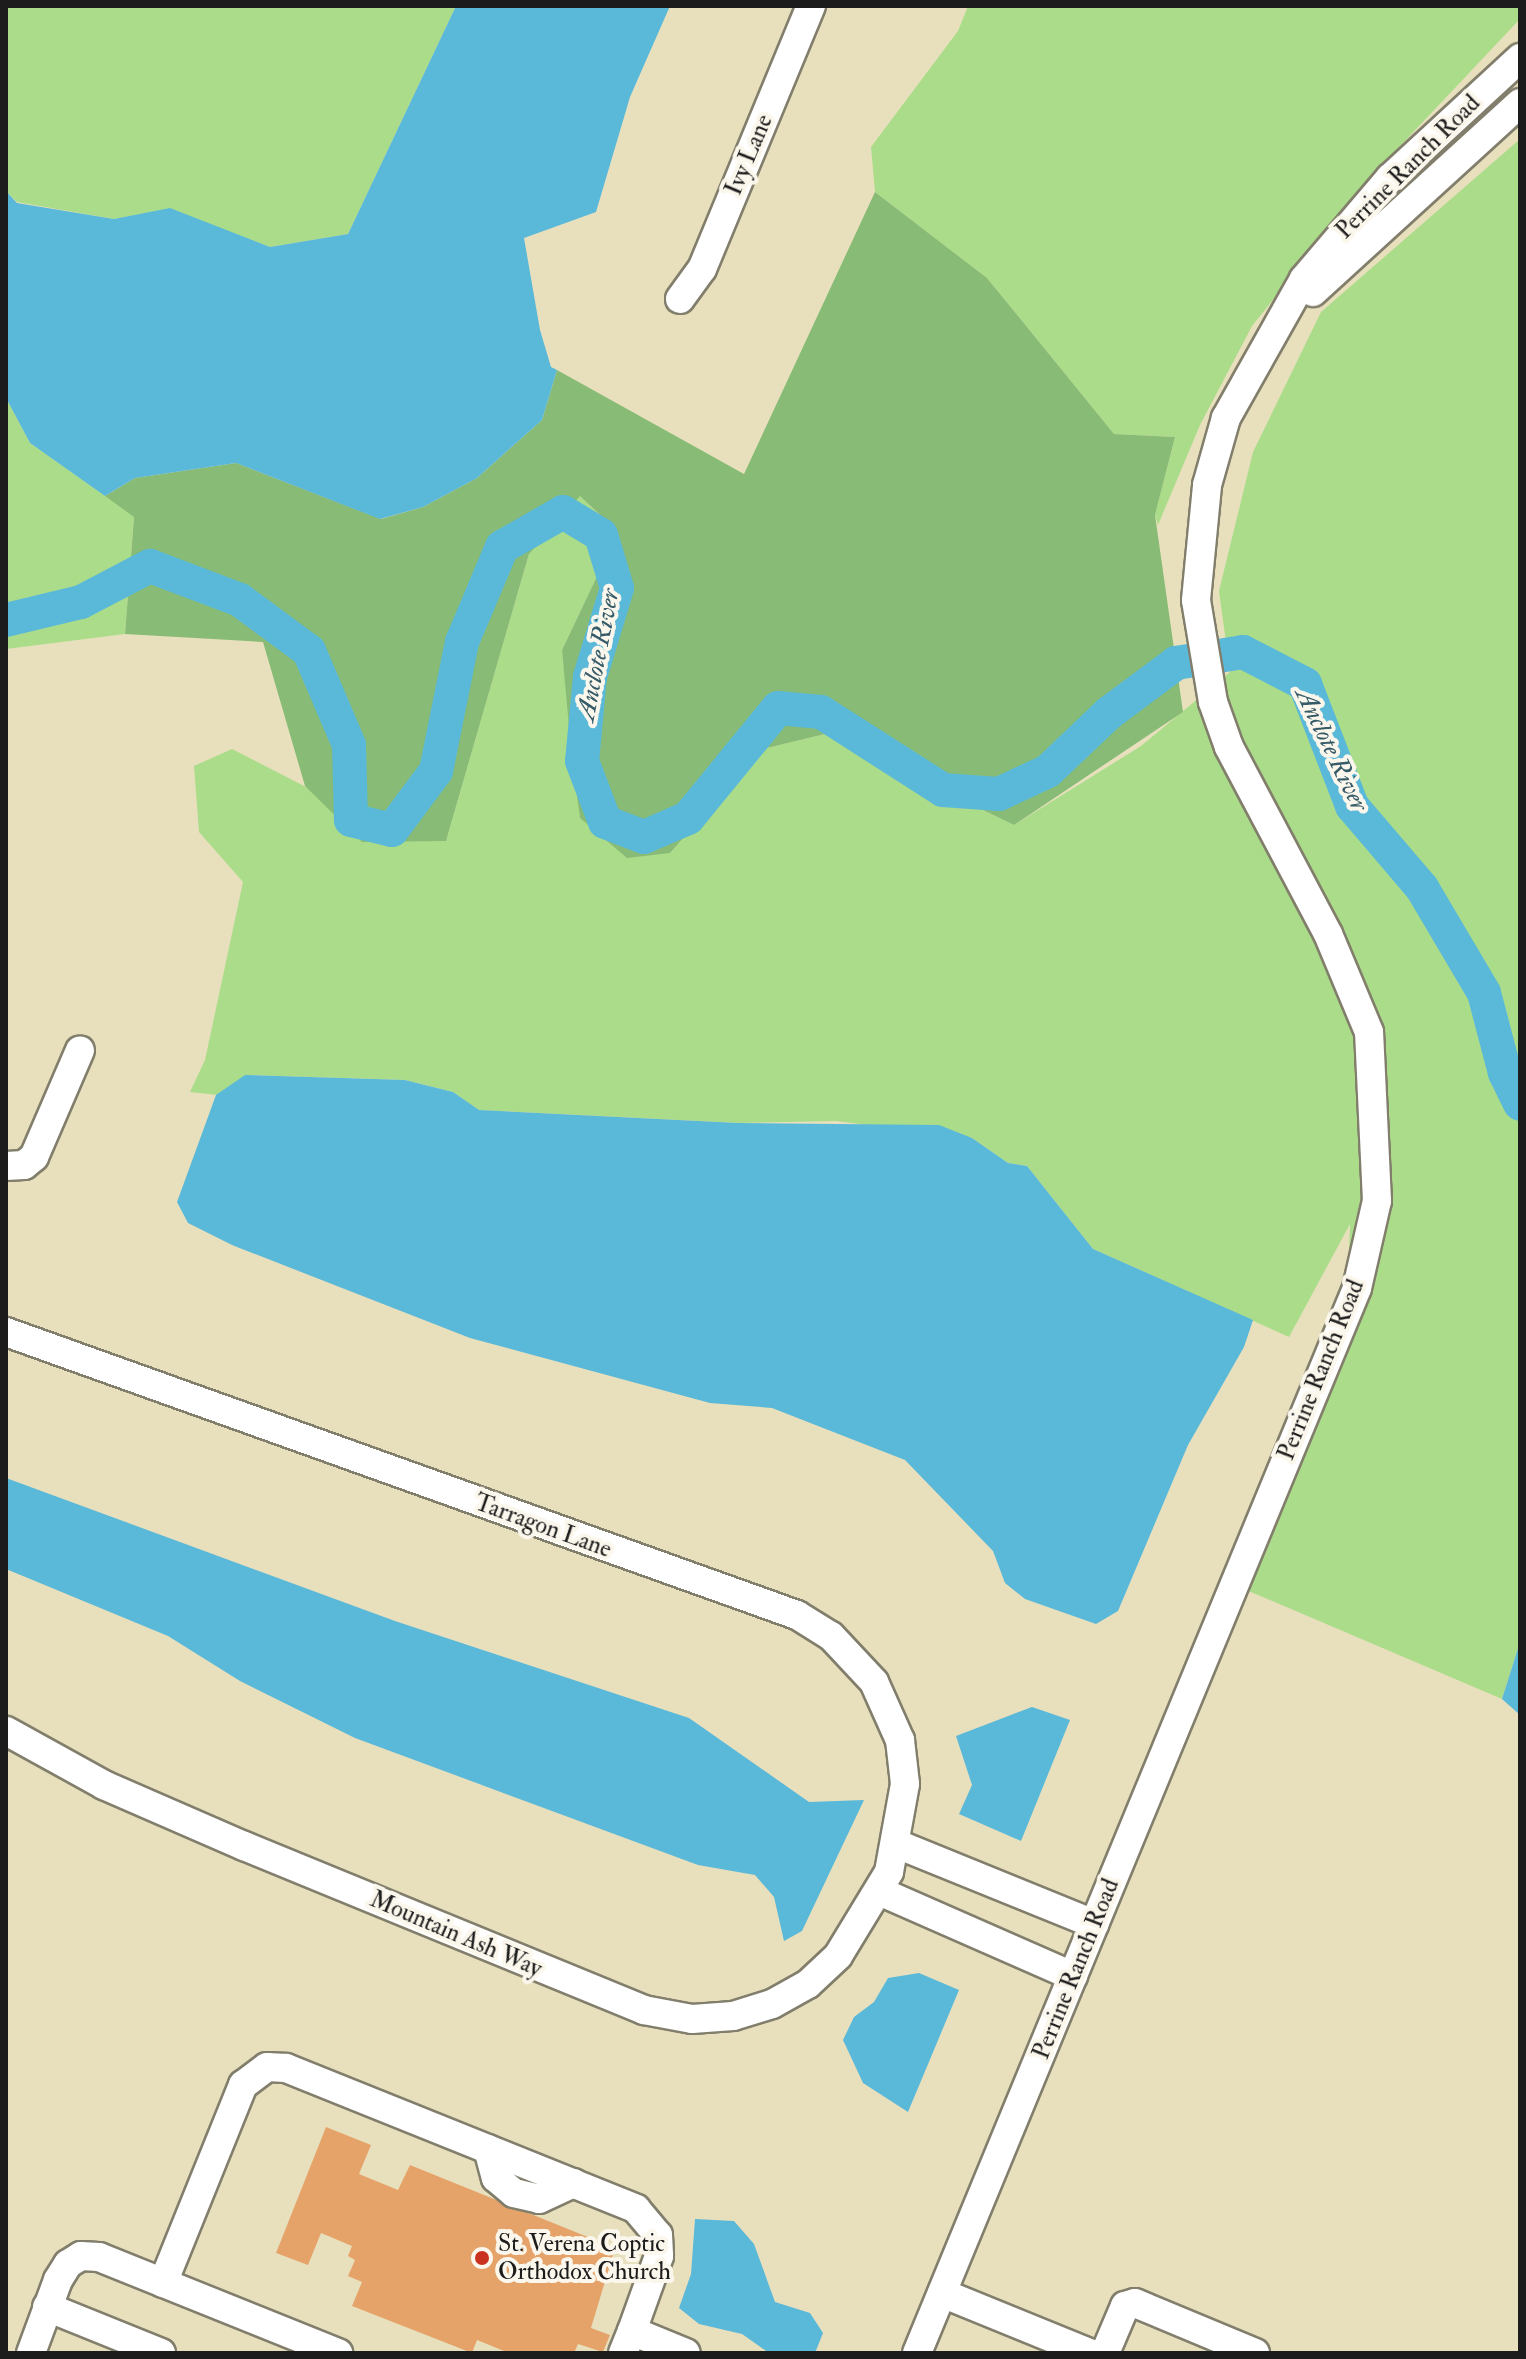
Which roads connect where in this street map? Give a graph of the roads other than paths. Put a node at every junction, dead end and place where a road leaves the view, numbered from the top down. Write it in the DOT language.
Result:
graph roads {
  1 [pos="811,6"];
  2 [pos="1520,58"];
  3 [pos="1520,103"];
  4 [pos="680,299"];
  5 [pos="1281,324"];
  6 [pos="80,1050"];
  7 [pos="6,1166"];
  8 [pos="6,1332"];
  9 [pos="6,1731"];
  10 [pos="897,1844"];
  11 [pos="884,1882"];
  12 [pos="1094,1924"];
  13 [pos="1073,1976"];
  14 [pos="163,2283"];
  15 [pos="942,2293"];
  16 [pos="47,2307"];
  17 [pos="628,2342"];
  18 [pos="31,2353"];
  19 [pos="161,2353"];
  20 [pos="338,2353"];
  21 [pos="686,2353"];
  22 [pos="917,2353"];
  23 [pos="1089,2353"];
  24 [pos="1105,2353"];
  25 [pos="1255,2353"];
  1 -- 4 [label="street, Ivy Lane"];
  2 -- 5 [label="street, Perrine Ranch Road"];
  3 -- 5 [label="street, Perrine Ranch Road"];
  5 -- 12 [label="street, Perrine Ranch Road"];
  6 -- 7 [label="street"];
  8 -- 10 [label="street, Tarragon Lane"];
  9 -- 11 [label="street, Mountain Ash Way"];
  10 -- 11 [label="street, Tarragon Lane"];
  10 -- 12 [label="street"];
  11 -- 13 [label="street"];
  12 -- 13 [label="street, Perrine Ranch Road"];
  13 -- 15 [label="street, Perrine Ranch Road"];
  14 -- 16 [label="street"];
  14 -- 17 [label="street"];
  14 -- 20 [label="street"];
  15 -- 22 [label="street, Perrine Ranch Road"];
  15 -- 23 [label="street"];
  16 -- 18 [label="street"];
  16 -- 19 [label="street"];
  17 -- 21 [label="street"];
  24 -- 25 [label="street"];
}
